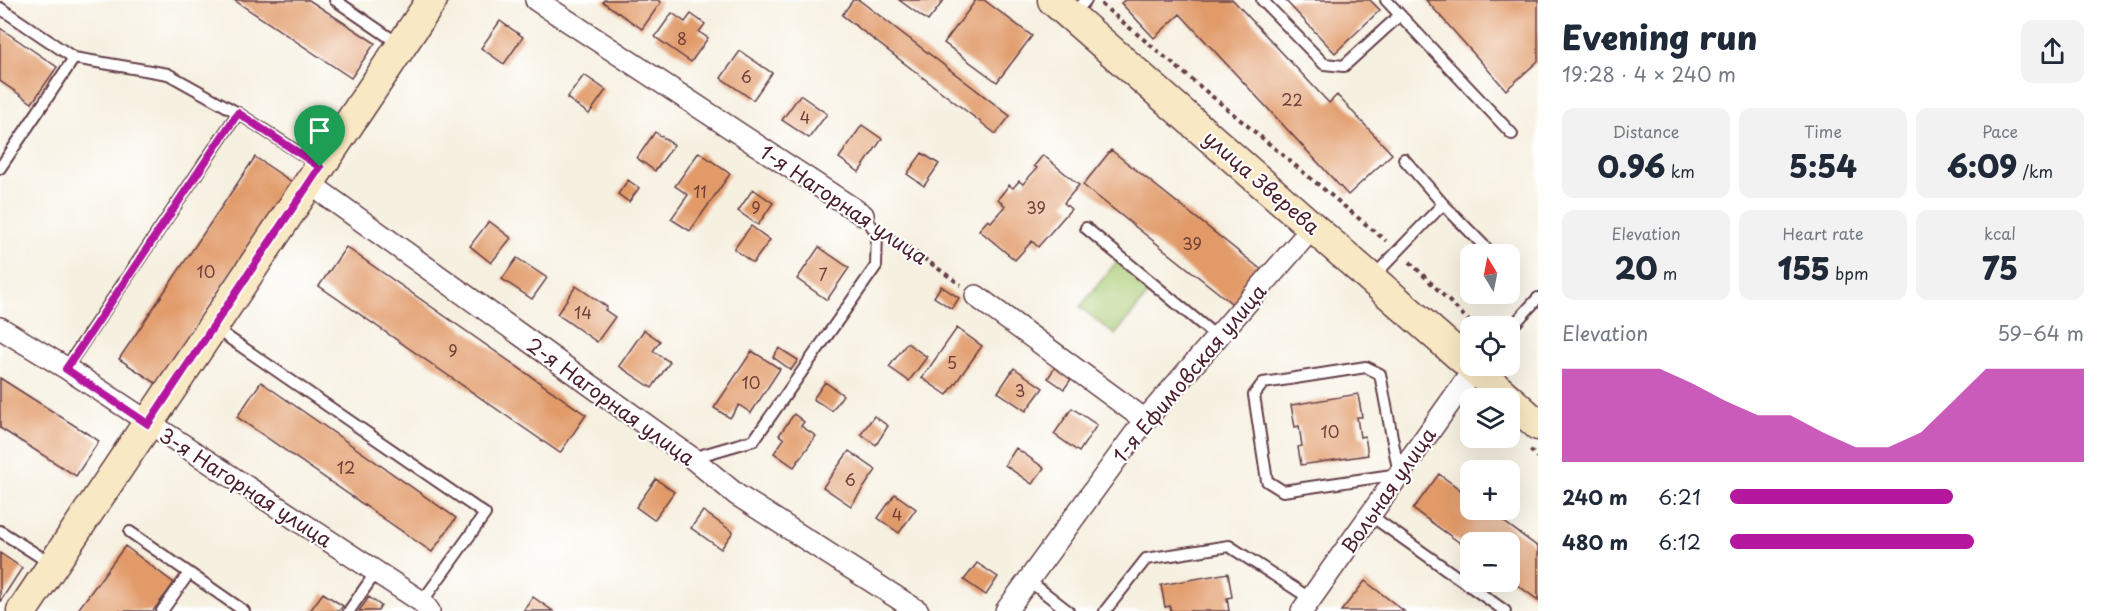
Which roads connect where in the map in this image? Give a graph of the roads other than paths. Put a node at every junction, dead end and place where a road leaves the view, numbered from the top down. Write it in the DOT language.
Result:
graph roads {
  1 [pos="335,0"];
  2 [pos="432,0"];
  3 [pos="536,0"];
  4 [pos="1262,0"];
  5 [pos="1386,0"];
  6 [pos="1077,4"];
  7 [pos="0,8"];
  8 [pos="1400,15"];
  9 [pos="402,46"];
  10 [pos="74,58"];
  11 [pos="238,113"];
  12 [pos="1512,134"];
  13 [pos="1404,159"];
  14 [pos="0,168"];
  15 [pos="315,175"];
  16 [pos="1443,204"];
  17 [pos="863,215"];
  18 [pos="1313,227"];
  19 [pos="1086,228"];
  20 [pos="1482,244"];
  21 [pos="1371,279"];
  22 [pos="976,296"];
  23 [pos="1538,298"];
  24 [pos="1520,318"];
  25 [pos="213,327"];
  26 [pos="0,328"];
  27 [pos="1217,337"];
  28 [pos="1460,356"];
  29 [pos="66,369"];
  30 [pos="1467,376"];
  31 [pos="1483,376"];
  32 [pos="1497,388"];
  33 [pos="1520,409"];
  34 [pos="1144,420"];
  35 [pos="148,424"];
  36 [pos="1538,425"];
  37 [pos="692,458"];
  38 [pos="1399,474"];
  39 [pos="1370,515"];
  40 [pos="0,531"];
  41 [pos="130,532"];
  42 [pos="53,565"];
  43 [pos="376,572"];
  44 [pos="189,573"];
  45 [pos="1028,580"];
  46 [pos="1307,605"];
  47 [pos="426,606"];
  48 [pos="237,609"];
  49 [pos="22,611"];
  50 [pos="162,611"];
  51 [pos="349,611"];
  52 [pos="918,611"];
  53 [pos="1006,611"];
  54 [pos="1068,611"];
  55 [pos="1105,611"];
  56 [pos="1505,611"];
  1 -- 9 [label="lane"];
  2 -- 9 [label="street"];
  3 -- 17 [label="street, 1-я Нагорная улица"];
  4 -- 8 [label="lane"];
  5 -- 8 [label="lane"];
  6 -- 18 [label="street, улица Зверева"];
  7 -- 10 [label="lane"];
  8 -- 12 [label="lane"];
  9 -- 15 [label="street"];
  10 -- 11 [label="lane"];
  10 -- 14 [label="lane"];
  11 -- 15 [label="lane"];
  11 -- 29 [label="lane"];
  13 -- 16 [label="lane"];
  15 -- 25 [label="street"];
  15 -- 37 [label="street, 2-я Нагорная улица"];
  16 -- 20 [label="lane"];
  16 -- 21 [label="lane"];
  17 -- 37 [label="lane"];
  18 -- 21 [label="street, улица Зверева"];
  18 -- 27 [label="street, 1-я Ефимовская улица"];
  19 -- 27 [label="lane"];
  21 -- 28 [label="street, улица Зверева"];
  22 -- 34 [label="street"];
  23 -- 24 [label="lane"];
  25 -- 35 [label="street"];
  25 -- 47 [label="lane"];
  26 -- 29 [label="street, 3-я Нагорная улица"];
  27 -- 34 [label="street, 1-я Ефимовская улица"];
  29 -- 35 [label="street, 3-я Нагорная улица"];
  30 -- 38 [label="street, Вольная улица"];
  31 -- 32 [label="street, улица Зверева"];
  33 -- 36 [label="street, улица Зверева"];
  34 -- 45 [label="street, 1-я Ефимовская улица"];
  35 -- 42 [label="street"];
  35 -- 43 [label="street, 3-я Нагорная улица"];
  37 -- 52 [label="street, 2-я Нагорная улица"];
  38 -- 38 [label="lane"];
  38 -- 39 [label="street, Вольная улица"];
  39 -- 46 [label="street, Вольная улица"];
  39 -- 56 [label="lane"];
  40 -- 42 [label="lane"];
  41 -- 44 [label="lane"];
  42 -- 49 [label="street"];
  43 -- 47 [label="street, 3-я Нагорная улица"];
  43 -- 51 [label="lane"];
  44 -- 48 [label="lane"];
  44 -- 50 [label="lane"];
  45 -- 53 [label="street, 1-я Ефимовская улица"];
  45 -- 54 [label="lane"];
  46 -- 55 [label="lane"];
}
